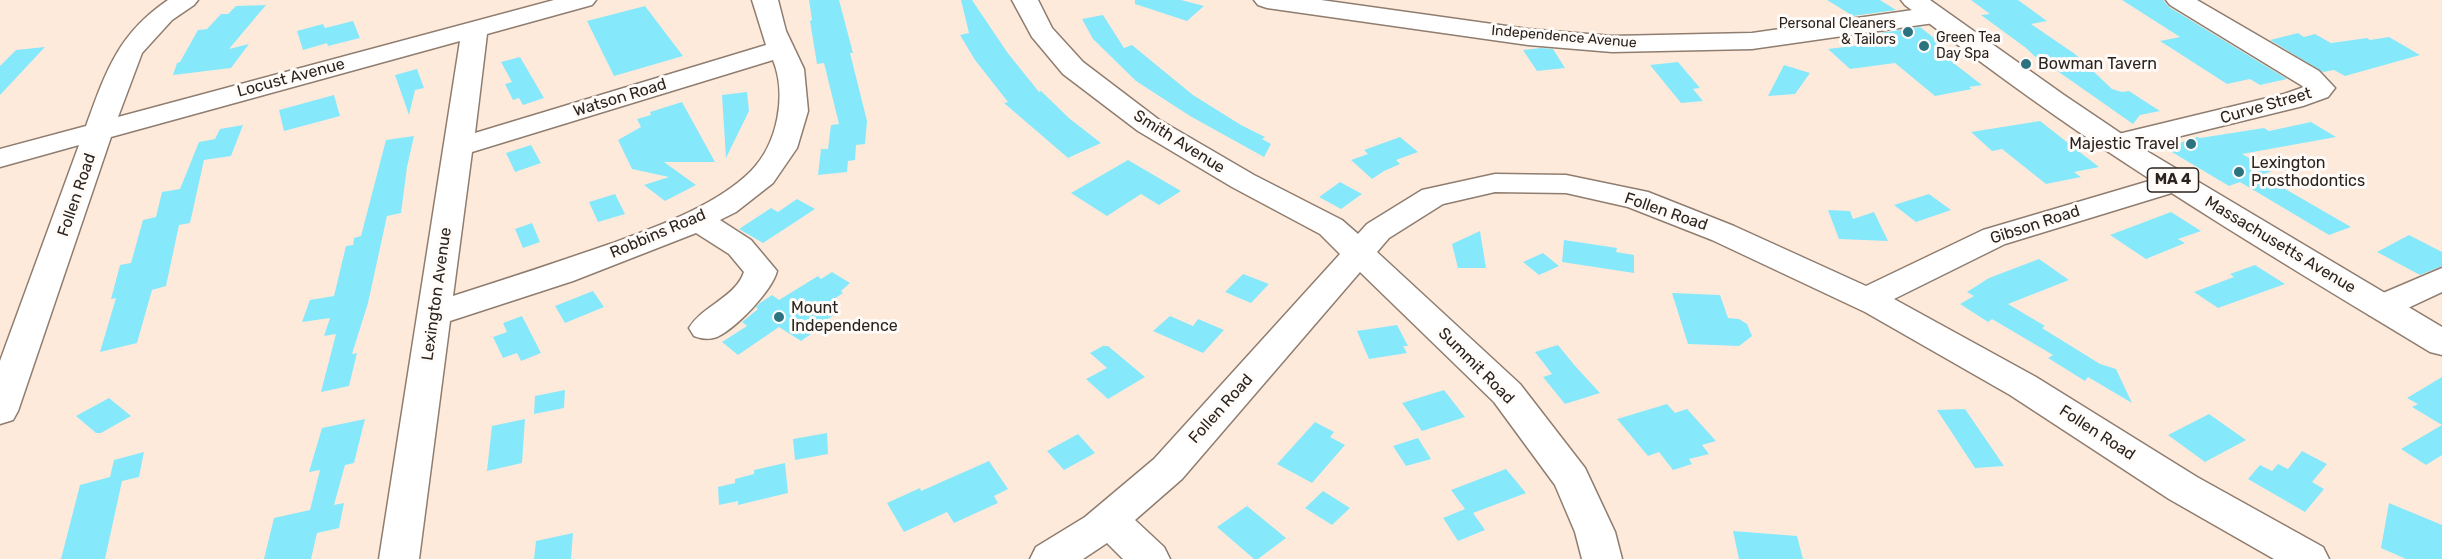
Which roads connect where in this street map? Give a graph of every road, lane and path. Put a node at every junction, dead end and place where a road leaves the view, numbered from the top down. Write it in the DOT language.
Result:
graph roads {
  1 [pos="185,0"];
  2 [pos="583,0"];
  3 [pos="765,0"];
  4 [pos="1025,0"];
  5 [pos="1268,0"];
  6 [pos="1381,0"];
  7 [pos="2179,0"];
  8 [pos="1924,7"];
  9 [pos="1400,19"];
  10 [pos="475,29"];
  11 [pos="780,49"];
  12 [pos="99,130"];
  13 [pos="2116,143"];
  14 [pos="459,147"];
  15 [pos="0,158"];
  16 [pos="2177,182"];
  17 [pos="697,219"];
  18 [pos="1359,254"];
  19 [pos="2442,279"];
  20 [pos="1866,299"];
  21 [pos="2381,307"];
  22 [pos="435,314"];
  23 [pos="706,328"];
  24 [pos="2442,343"];
  25 [pos="0,411"];
  26 [pos="1109,520"];
  27 [pos="399,559"];
  28 [pos="1050,559"];
  29 [pos="1150,559"];
  30 [pos="1602,559"];
  31 [pos="2309,559"];
  1 -- 12 [label="street, Follen Road"];
  2 -- 10 [label="street, Locust Avenue"];
  3 -- 11 [label="street, Robbins Road"];
  4 -- 18 [label="street, Smith Avenue"];
  5 -- 9 [label="street, Independence Avenue"];
  6 -- 9 [label="street"];
  7 -- 13 [label="street, Curve Street"];
  8 -- 9 [label="street, Independence Avenue"];
  8 -- 13 [label="street, Massachusetts Avenue / MA 4"];
  10 -- 12 [label="street, Locust Avenue"];
  10 -- 14 [label="street, Lexington Avenue"];
  11 -- 14 [label="street, Watson Road"];
  11 -- 17 [label="street, Robbins Road"];
  12 -- 15 [label="street, Locust Avenue"];
  12 -- 25 [label="street, Follen Road"];
  13 -- 16 [label="street, Massachusetts Avenue / MA 4"];
  14 -- 22 [label="street, Lexington Avenue"];
  16 -- 20 [label="street, Gibson Road"];
  16 -- 21 [label="street, Massachusetts Avenue / MA 4"];
  17 -- 22 [label="street, Robbins Road"];
  17 -- 23 [label="street"];
  18 -- 20 [label="street, Follen Road"];
  18 -- 26 [label="street, Follen Road"];
  18 -- 30 [label="street, Summit Road"];
  19 -- 21 [label="street"];
  20 -- 31 [label="street, Follen Road"];
  21 -- 24 [label="street, Massachusetts Avenue / MA 4"];
  22 -- 27 [label="street, Lexington Avenue"];
  26 -- 28 [label="street, Follen Road"];
  26 -- 29 [label="street"];
}
